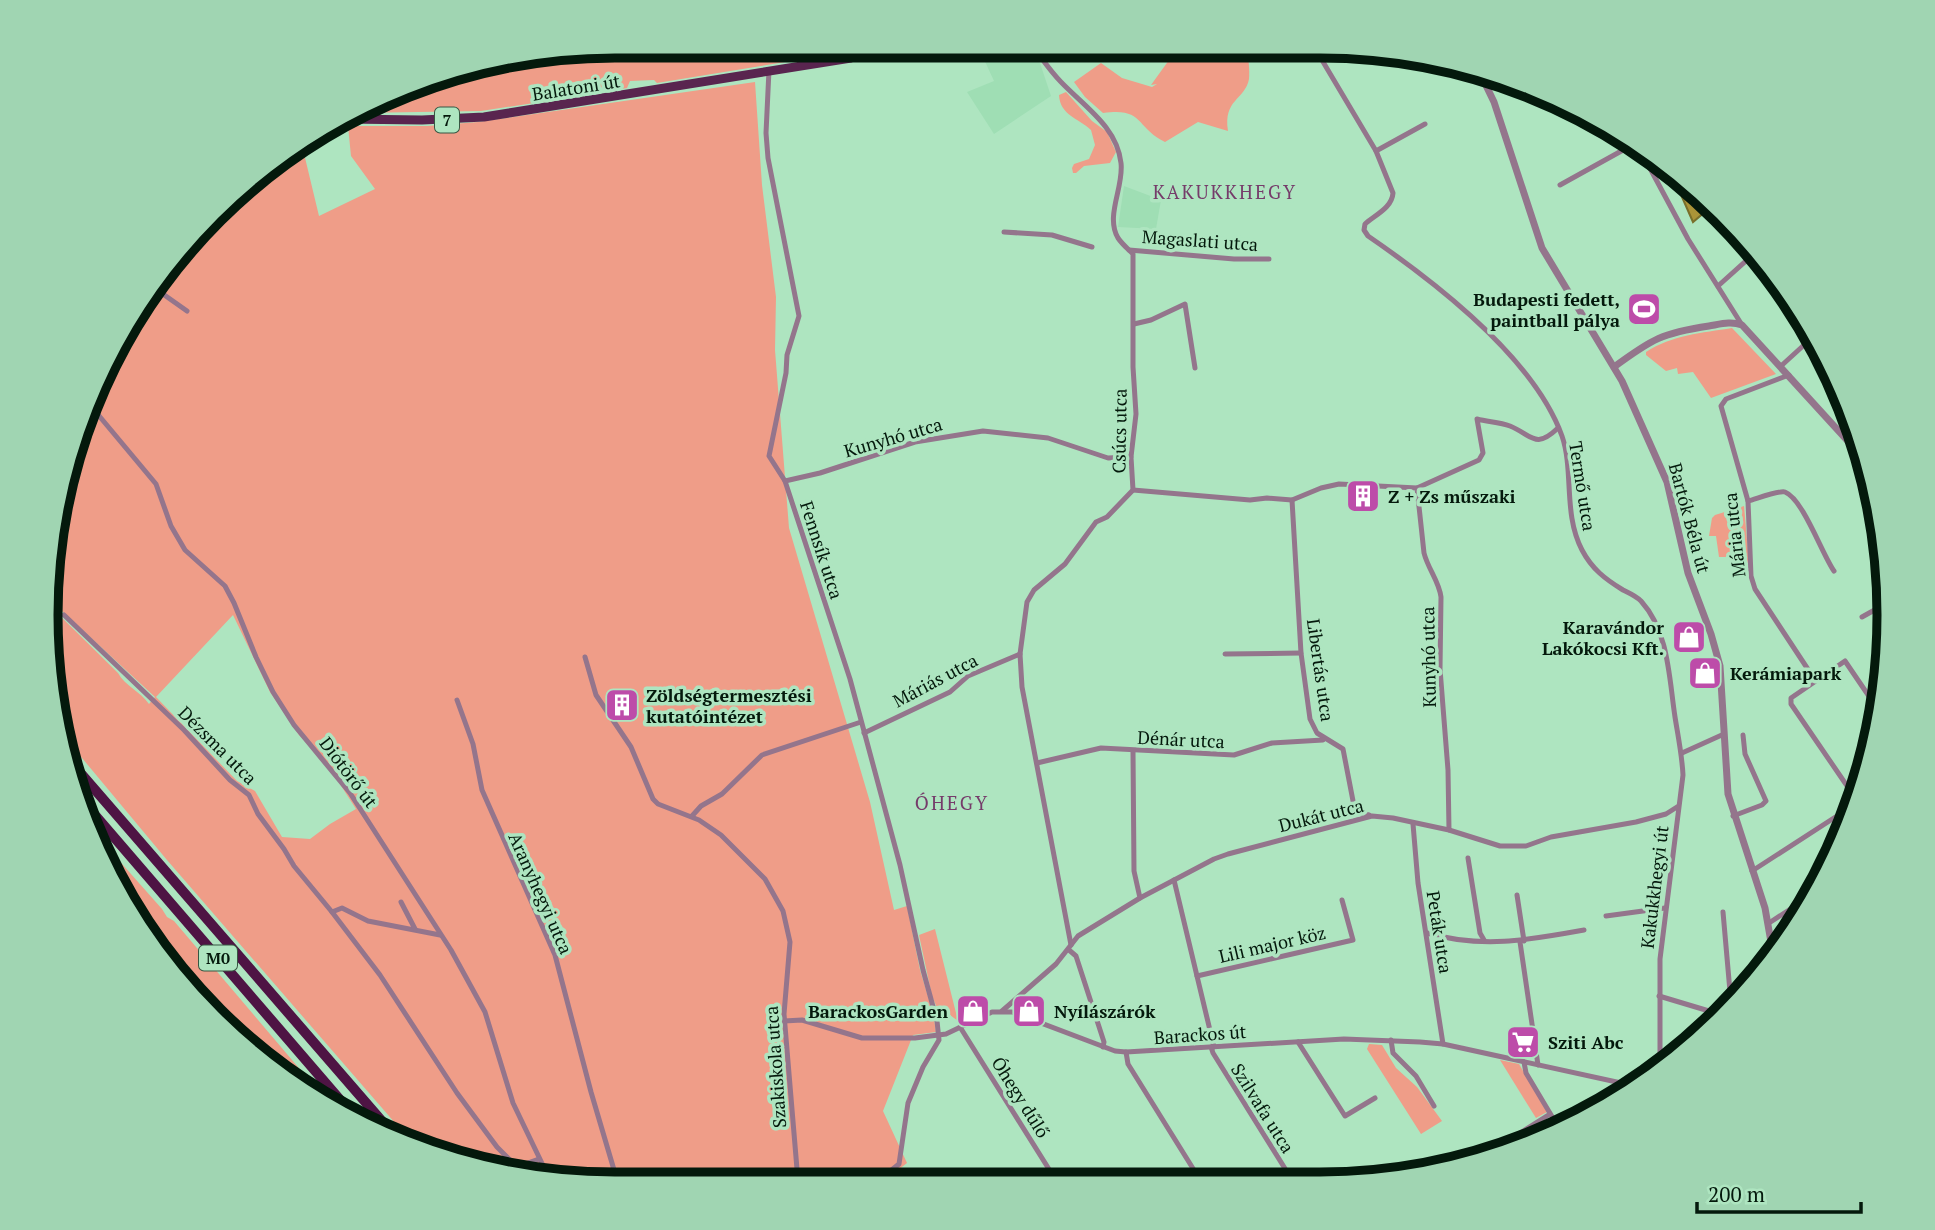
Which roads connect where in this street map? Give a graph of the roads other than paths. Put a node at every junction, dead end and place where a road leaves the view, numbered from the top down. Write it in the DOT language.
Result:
graph roads {
  1 [pos="851,58"];
  2 [pos="1042,58"];
  3 [pos="1321,58"];
  4 [pos="769,70"];
  5 [pos="1484,83"];
  6 [pos="361,119"];
  7 [pos="1425,124"];
  8 [pos="1627,150"];
  9 [pos="1376,151"];
  10 [pos="1646,163"];
  11 [pos="1560,185"];
  12 [pos="1004,232"];
  13 [pos="1092,247"];
  14 [pos="1129,250"];
  15 [pos="1269,259"];
  16 [pos="1748,259"];
  17 [pos="1718,286"];
  18 [pos="161,293"];
  19 [pos="187,311"];
  20 [pos="1135,324"];
  21 [pos="1742,324"];
  22 [pos="1806,343"];
  23 [pos="1781,366"];
  24 [pos="1614,367"];
  25 [pos="1195,368"];
  26 [pos="1789,375"];
  27 [pos="96,412"];
  28 [pos="1558,428"];
  29 [pos="1849,441"];
  30 [pos="1131,457"];
  31 [pos="785,481"];
  32 [pos="1417,488"];
  33 [pos="1133,490"];
  34 [pos="1293,500"];
  35 [pos="1748,501"];
  36 [pos="1834,571"];
  37 [pos="1877,609"];
  38 [pos="64,615"];
  39 [pos="1862,617"];
  40 [pos="1301,653"];
  41 [pos="1020,654"];
  42 [pos="1225,654"];
  43 [pos="585,657"];
  44 [pos="1815,680"];
  45 [pos="1871,698"];
  46 [pos="457,700"];
  47 [pos="861,722"];
  48 [pos="864,733"];
  49 [pos="1724,734"];
  50 [pos="1743,735"];
  51 [pos="1324,740"];
  52 [pos="1133,751"];
  53 [pos="1682,753"];
  54 [pos="1037,763"];
  55 [pos="81,774"];
  56 [pos="1849,789"];
  57 [pos="1678,806"];
  58 [pos="1840,814"];
  59 [pos="95,815"];
  60 [pos="692,816"];
  61 [pos="1371,816"];
  62 [pos="1733,816"];
  63 [pos="1413,824"];
  64 [pos="1449,830"];
  65 [pos="1468,858"];
  66 [pos="1752,871"];
  67 [pos="1174,880"];
  68 [pos="1517,895"];
  69 [pos="1140,898"];
  70 [pos="1342,900"];
  71 [pos="401,902"];
  72 [pos="1795,906"];
  73 [pos="1665,908"];
  74 [pos="332,912"];
  75 [pos="1723,912"];
  76 [pos="1606,916"];
  77 [pos="1769,923"];
  78 [pos="415,929"];
  79 [pos="1584,930"];
  80 [pos="1427,933"];
  81 [pos="440,935"];
  82 [pos="1485,940"];
  83 [pos="1522,941"];
  84 [pos="1771,941"];
  85 [pos="1070,947"];
  86 [pos="1197,976"];
  87 [pos="1730,992"];
  88 [pos="1659,996"];
  89 [pos="1002,1011"];
  90 [pos="1711,1012"];
  91 [pos="785,1020"];
  92 [pos="960,1027"];
  93 [pos="939,1036"];
  94 [pos="1391,1040"];
  95 [pos="1298,1041"];
  96 [pos="1443,1044"];
  97 [pos="1103,1047"];
  98 [pos="1213,1047"];
  99 [pos="1126,1052"];
  100 [pos="1660,1056"];
  101 [pos="1524,1062"];
  102 [pos="1538,1065"];
  103 [pos="1618,1086"];
  104 [pos="1375,1098"];
  105 [pos="341,1100"];
  106 [pos="1434,1106"];
  107 [pos="1550,1114"];
  108 [pos="1554,1120"];
  109 [pos="382,1121"];
  110 [pos="1513,1138"];
  111 [pos="539,1158"];
  112 [pos="513,1163"];
  113 [pos="513,1163"];
  114 [pos="544,1167"];
  115 [pos="615,1172"];
  116 [pos="796,1172"];
  117 [pos="889,1172"];
  118 [pos="1051,1172"];
  119 [pos="1195,1172"];
  120 [pos="1287,1172"];
  1 -- 4 [label="main road, Balatoni út / 7"];
  2 -- 14 [label="street, Csúcs utca"];
  3 -- 9 [label="street, Termő utca"];
  4 -- 6 [label="main road, Balatoni út / 7"];
  4 -- 31 [label="street, Fennsík utca"];
  5 -- 24 [label="street, Bartók Béla út"];
  7 -- 9 [label="street"];
  8 -- 11 [label="street"];
  9 -- 28 [label="street, Termő utca"];
  10 -- 17 [label="street"];
  12 -- 13 [label="street"];
  14 -- 15 [label="street, Magaslati utca"];
  14 -- 20 [label="street, Csúcs utca"];
  16 -- 17 [label="street"];
  17 -- 21 [label="street"];
  18 -- 19 [label="street"];
  20 -- 25 [label="street"];
  20 -- 30 [label="street, Csúcs utca"];
  21 -- 23 [label="street"];
  21 -- 24 [label="street"];
  22 -- 23 [label="street"];
  23 -- 26 [label="street"];
  24 -- 49 [label="street, Bartók Béla út"];
  26 -- 29 [label="street"];
  26 -- 35 [label="street, Mária utca"];
  27 -- 81 [label="street, Diótörő út"];
  28 -- 32 [label="street"];
  28 -- 53 [label="street, Termő utca"];
  30 -- 31 [label="street, Kunyhó utca"];
  30 -- 33 [label="street, Csúcs utca"];
  31 -- 47 [label="street, Fennsík utca"];
  32 -- 34 [label="street"];
  32 -- 64 [label="street, Kunyhó utca"];
  33 -- 34 [label="street"];
  33 -- 41 [label="street, Csúcs utca"];
  34 -- 40 [label="street, Libertás utca"];
  35 -- 36 [label="street"];
  35 -- 44 [label="street, Mária utca"];
  37 -- 39 [label="street"];
  38 -- 74 [label="street, Dézsma utca"];
  40 -- 42 [label="street"];
  40 -- 51 [label="street, Libertás utca"];
  41 -- 48 [label="street, Máriás utca"];
  41 -- 54 [label="street, Csúcs utca"];
  43 -- 60 [label="street, Szakiskola utca"];
  44 -- 45 [label="street"];
  44 -- 56 [label="street"];
  46 -- 115 [label="street, Aranyhegyi utca"];
  47 -- 48 [label="street, Fennsík utca"];
  47 -- 60 [label="street"];
  48 -- 93 [label="street, Fennsík utca"];
  49 -- 53 [label="street"];
  49 -- 62 [label="street, Bartók Béla út"];
  50 -- 62 [label="street"];
  51 -- 52 [label="street, Dénár utca"];
  51 -- 61 [label="street, Libertás utca"];
  52 -- 54 [label="street, Dénár utca"];
  52 -- 69 [label="street"];
  53 -- 57 [label="street, Kakukkhegyi út"];
  54 -- 85 [label="street, Csúcs utca"];
  55 -- 109 [label="highway, M0"];
  57 -- 64 [label="street, Dukát utca"];
  57 -- 73 [label="street, Kakukkhegyi út"];
  58 -- 66 [label="street"];
  59 -- 105 [label="highway, M0"];
  60 -- 91 [label="street, Szakiskola utca"];
  61 -- 63 [label="street, Dukát utca"];
  61 -- 67 [label="street, Dukát utca"];
  62 -- 66 [label="street, Bartók Béla út"];
  63 -- 64 [label="street, Dukát utca"];
  63 -- 80 [label="street, Peták utca"];
  65 -- 82 [label="street"];
  66 -- 77 [label="street, Bartók Béla út"];
  67 -- 69 [label="street, Dukát utca"];
  67 -- 86 [label="street, Szilvafa utca"];
  68 -- 83 [label="street"];
  69 -- 85 [label="street, Dukát utca"];
  70 -- 86 [label="street, Lili major köz"];
  71 -- 78 [label="street"];
  72 -- 77 [label="street"];
  73 -- 76 [label="street"];
  73 -- 88 [label="street, Kakukkhegyi út"];
  74 -- 78 [label="street"];
  74 -- 113 [label="street, Dézsma utca"];
  75 -- 87 [label="street"];
  77 -- 84 [label="street, Bartók Béla út"];
  78 -- 81 [label="street"];
  79 -- 83 [label="street"];
  80 -- 82 [label="street"];
  80 -- 96 [label="street, Peták utca"];
  81 -- 111 [label="street, Diótörő út"];
  82 -- 83 [label="street"];
  83 -- 102 [label="street"];
  85 -- 89 [label="street, Dukát utca"];
  85 -- 97 [label="street, Csúcs utca"];
  86 -- 98 [label="street, Szilvafa utca"];
  88 -- 90 [label="street"];
  88 -- 100 [label="street, Kakukkhegyi út"];
  89 -- 92 [label="street"];
  89 -- 97 [label="street, Barackos út"];
  91 -- 93 [label="street"];
  91 -- 116 [label="street, Szakiskola utca"];
  92 -- 93 [label="street"];
  92 -- 118 [label="street, Óhegy dűlő"];
  93 -- 117 [label="street"];
  94 -- 95 [label="street, Barackos út"];
  94 -- 96 [label="street, Barackos út"];
  94 -- 106 [label="street"];
  95 -- 98 [label="street, Barackos út"];
  95 -- 104 [label="street"];
  96 -- 101 [label="street, Barackos út"];
  97 -- 99 [label="street, Barackos út"];
  98 -- 99 [label="street, Barackos út"];
  98 -- 120 [label="street, Szilvafa utca"];
  99 -- 119 [label="street"];
  101 -- 102 [label="street, Barackos út"];
  101 -- 107 [label="street"];
  102 -- 103 [label="street, Barackos út"];
  107 -- 108 [label="street"];
  107 -- 110 [label="street"];
  111 -- 112 [label="street, Dézsma utca"];
  111 -- 114 [label="street, Diótörő út"];
}
